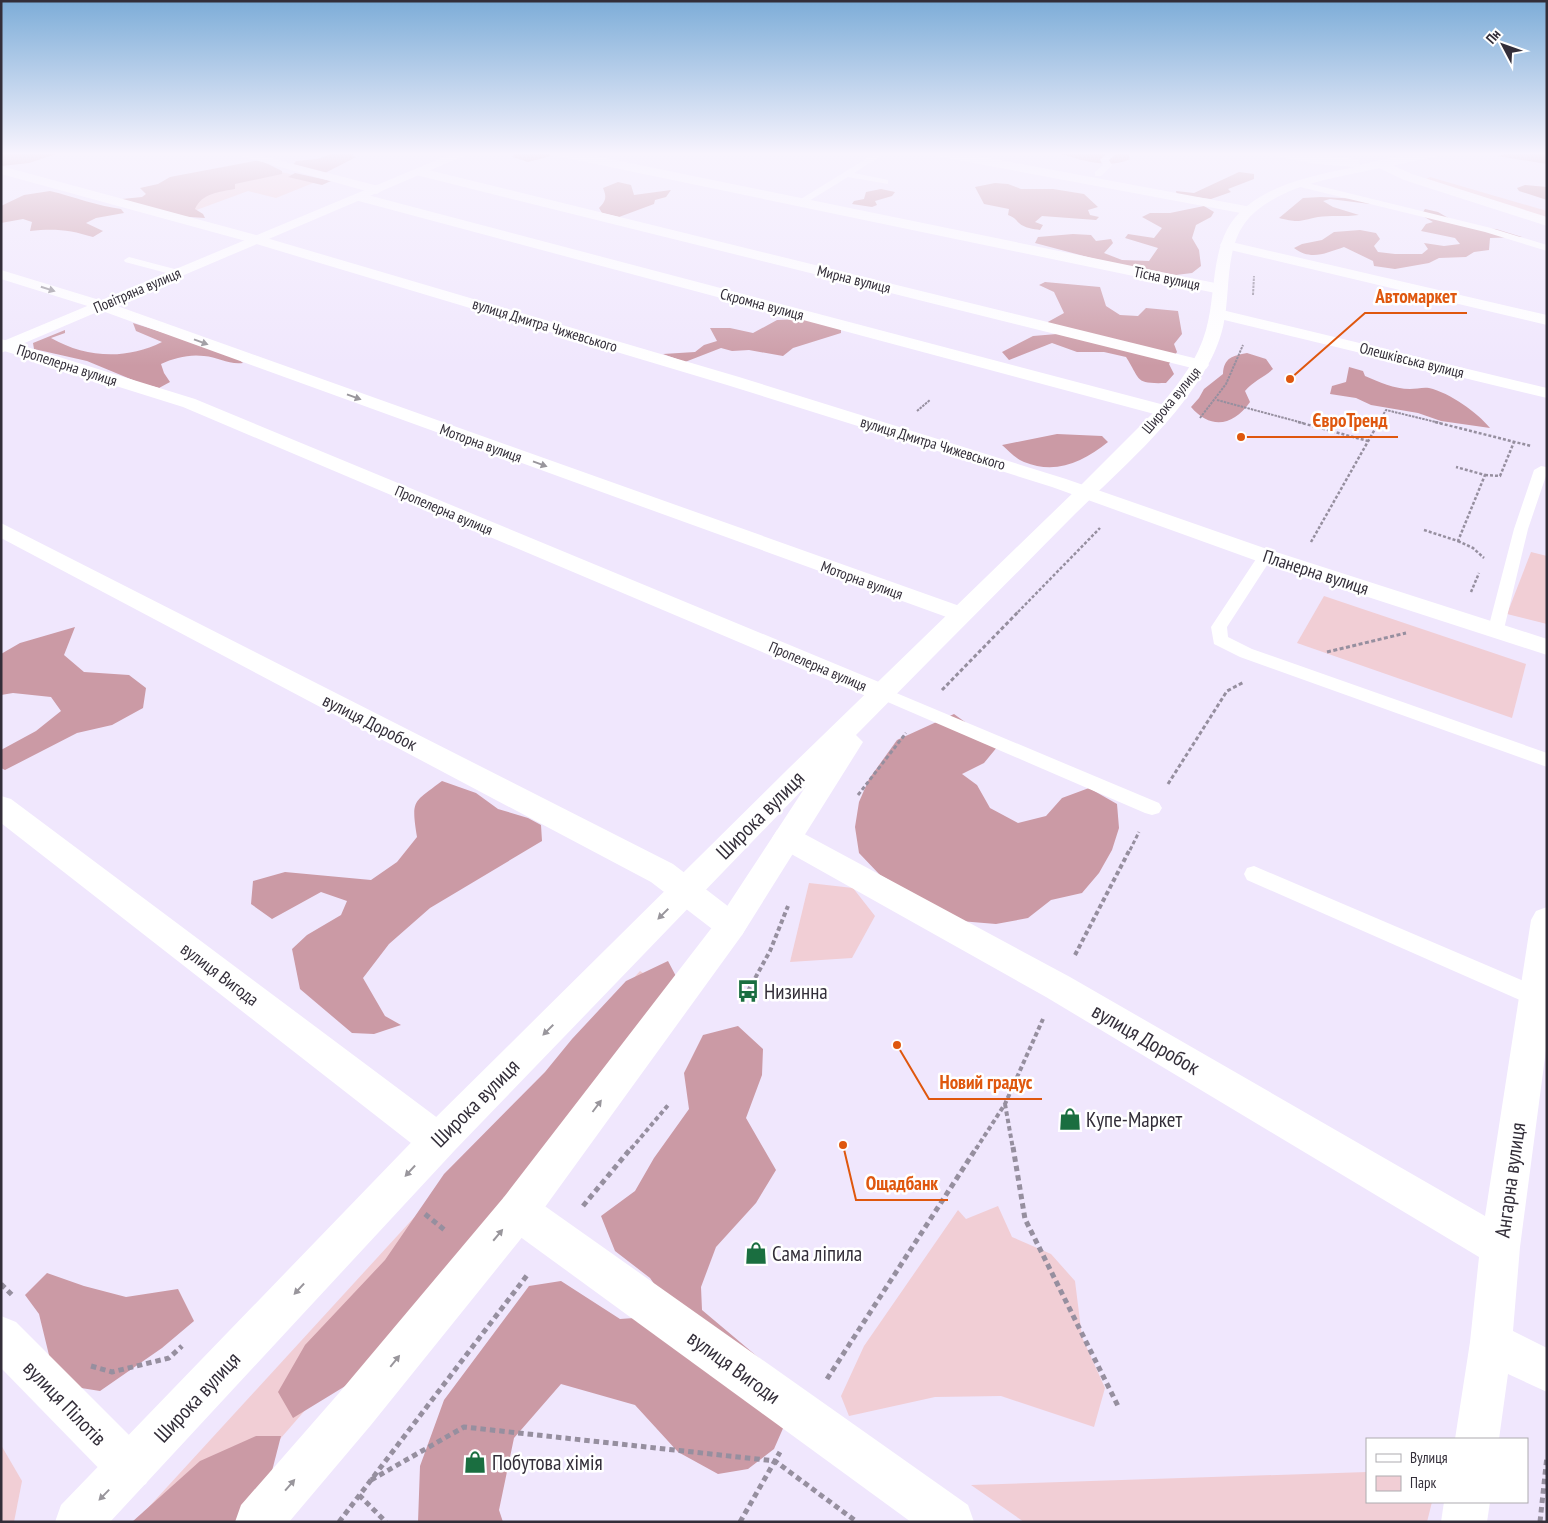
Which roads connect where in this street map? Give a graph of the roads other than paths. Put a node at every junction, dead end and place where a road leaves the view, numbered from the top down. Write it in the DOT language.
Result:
graph roads {
  1 [pos="196,223"];
  2 [pos="298,223"];
  3 [pos="458,223"];
  4 [pos="626,223"];
  5 [pos="902,223"];
  6 [pos="1237,223"];
  7 [pos="1460,223"];
  8 [pos="258,240"];
  9 [pos="1227,245"];
  10 [pos="1547,248"];
  11 [pos="128,260"];
  12 [pos="178,273"];
  13 [pos="1,274"];
  14 [pos="1220,289"];
  15 [pos="100,305"];
  16 [pos="1218,314"];
  17 [pos="1547,320"];
  18 [pos="3,346"];
  19 [pos="1200,365"];
  20 [pos="1547,392"];
  21 [pos="1165,411"];
  22 [pos="1541,470"];
  23 [pos="1086,492"];
  24 [pos="1,529"];
  25 [pos="1265,556"];
  26 [pos="960,614"];
  27 [pos="1496,629"];
  28 [pos="1547,647"];
  29 [pos="882,693"];
  30 [pos="1547,760"];
  31 [pos="1,807"];
  32 [pos="1152,808"];
  33 [pos="787,838"];
  34 [pos="1254,874"];
  35 [pos="685,891"];
  36 [pos="1547,920"];
  37 [pos="731,926"];
  38 [pos="1537,997"];
  39 [pos="438,1141"];
  40 [pos="518,1211"];
  41 [pos="1500,1248"];
  42 [pos="1,1337"];
  43 [pos="1491,1342"];
  44 [pos="1547,1371"];
  45 [pos="1477,1438"];
  46 [pos="130,1468"];
  47 [pos="1467,1503"];
  48 [pos="78,1522"];
  49 [pos="258,1522"];
  50 [pos="951,1522"];
  51 [pos="1464,1522"];
  1 -- 8 [label="street, вулиця Дмитра Чижевського"];
  2 -- 8 [label="street, Повітряна вулиця"];
  3 -- 21 [label="street, Скромна вулиця"];
  4 -- 19 [label="street, Мирна вулиця"];
  5 -- 14 [label="street, Тісна вулиця"];
  6 -- 9 [label="street, Широка вулиця"];
  7 -- 10 [label="lane"];
  8 -- 12 [label="street, Повітряна вулиця"];
  8 -- 23 [label="street, вулиця Дмитра Чижевського"];
  9 -- 14 [label="street, Широка вулиця"];
  9 -- 17 [label="street"];
  11 -- 12 [label="lane"];
  12 -- 15 [label="street, Повітряна вулиця"];
  13 -- 15 [label="street, Моторна вулиця, one-way"];
  14 -- 16 [label="street, Широка вулиця"];
  15 -- 18 [label="street, Повітряна вулиця"];
  15 -- 26 [label="street, Моторна вулиця, one-way"];
  16 -- 19 [label="street, Широка вулиця"];
  16 -- 20 [label="street, Олешківська вулиця"];
  18 -- 29 [label="street, Пропелерна вулиця"];
  19 -- 21 [label="street, Широка вулиця"];
  21 -- 23 [label="street, Широка вулиця"];
  22 -- 27 [label="lane"];
  23 -- 25 [label="street, Планерна вулиця"];
  23 -- 26 [label="street, Широка вулиця"];
  24 -- 35 [label="street, вулиця Доробок"];
  25 -- 27 [label="street, Планерна вулиця"];
  25 -- 30 [label="lane"];
  26 -- 29 [label="street, Широка вулиця"];
  27 -- 28 [label="street, Планерна вулиця"];
  29 -- 32 [label="lane"];
  29 -- 33 [label="street, Широка вулиця"];
  29 -- 35 [label="street, Широка вулиця"];
  31 -- 39 [label="street, вулиця Вигода"];
  33 -- 37 [label="street, Широка вулиця"];
  33 -- 41 [label="street, вулиця Доробок"];
  34 -- 38 [label="lane"];
  35 -- 37 [label="street, вулиця Доробок"];
  35 -- 39 [label="street, Широка вулиця, one-way"];
  36 -- 38 [label="street, Ангарна вулиця"];
  40 -- 37 [label="street, Широка вулиця, one-way"];
  38 -- 41 [label="street, Ангарна вулиця"];
  39 -- 46 [label="street, Широка вулиця, one-way"];
  49 -- 40 [label="street, Широка вулиця, one-way"];
  40 -- 50 [label="street, вулиця Вигоди"];
  41 -- 43 [label="street, Ангарна вулиця"];
  42 -- 46 [label="street, вулиця Пілотів"];
  43 -- 44 [label="street"];
  43 -- 45 [label="street, Ангарна вулиця"];
  46 -- 48 [label="street, Широка вулиця, one-way"];
  47 -- 51 [label="street"];
}
